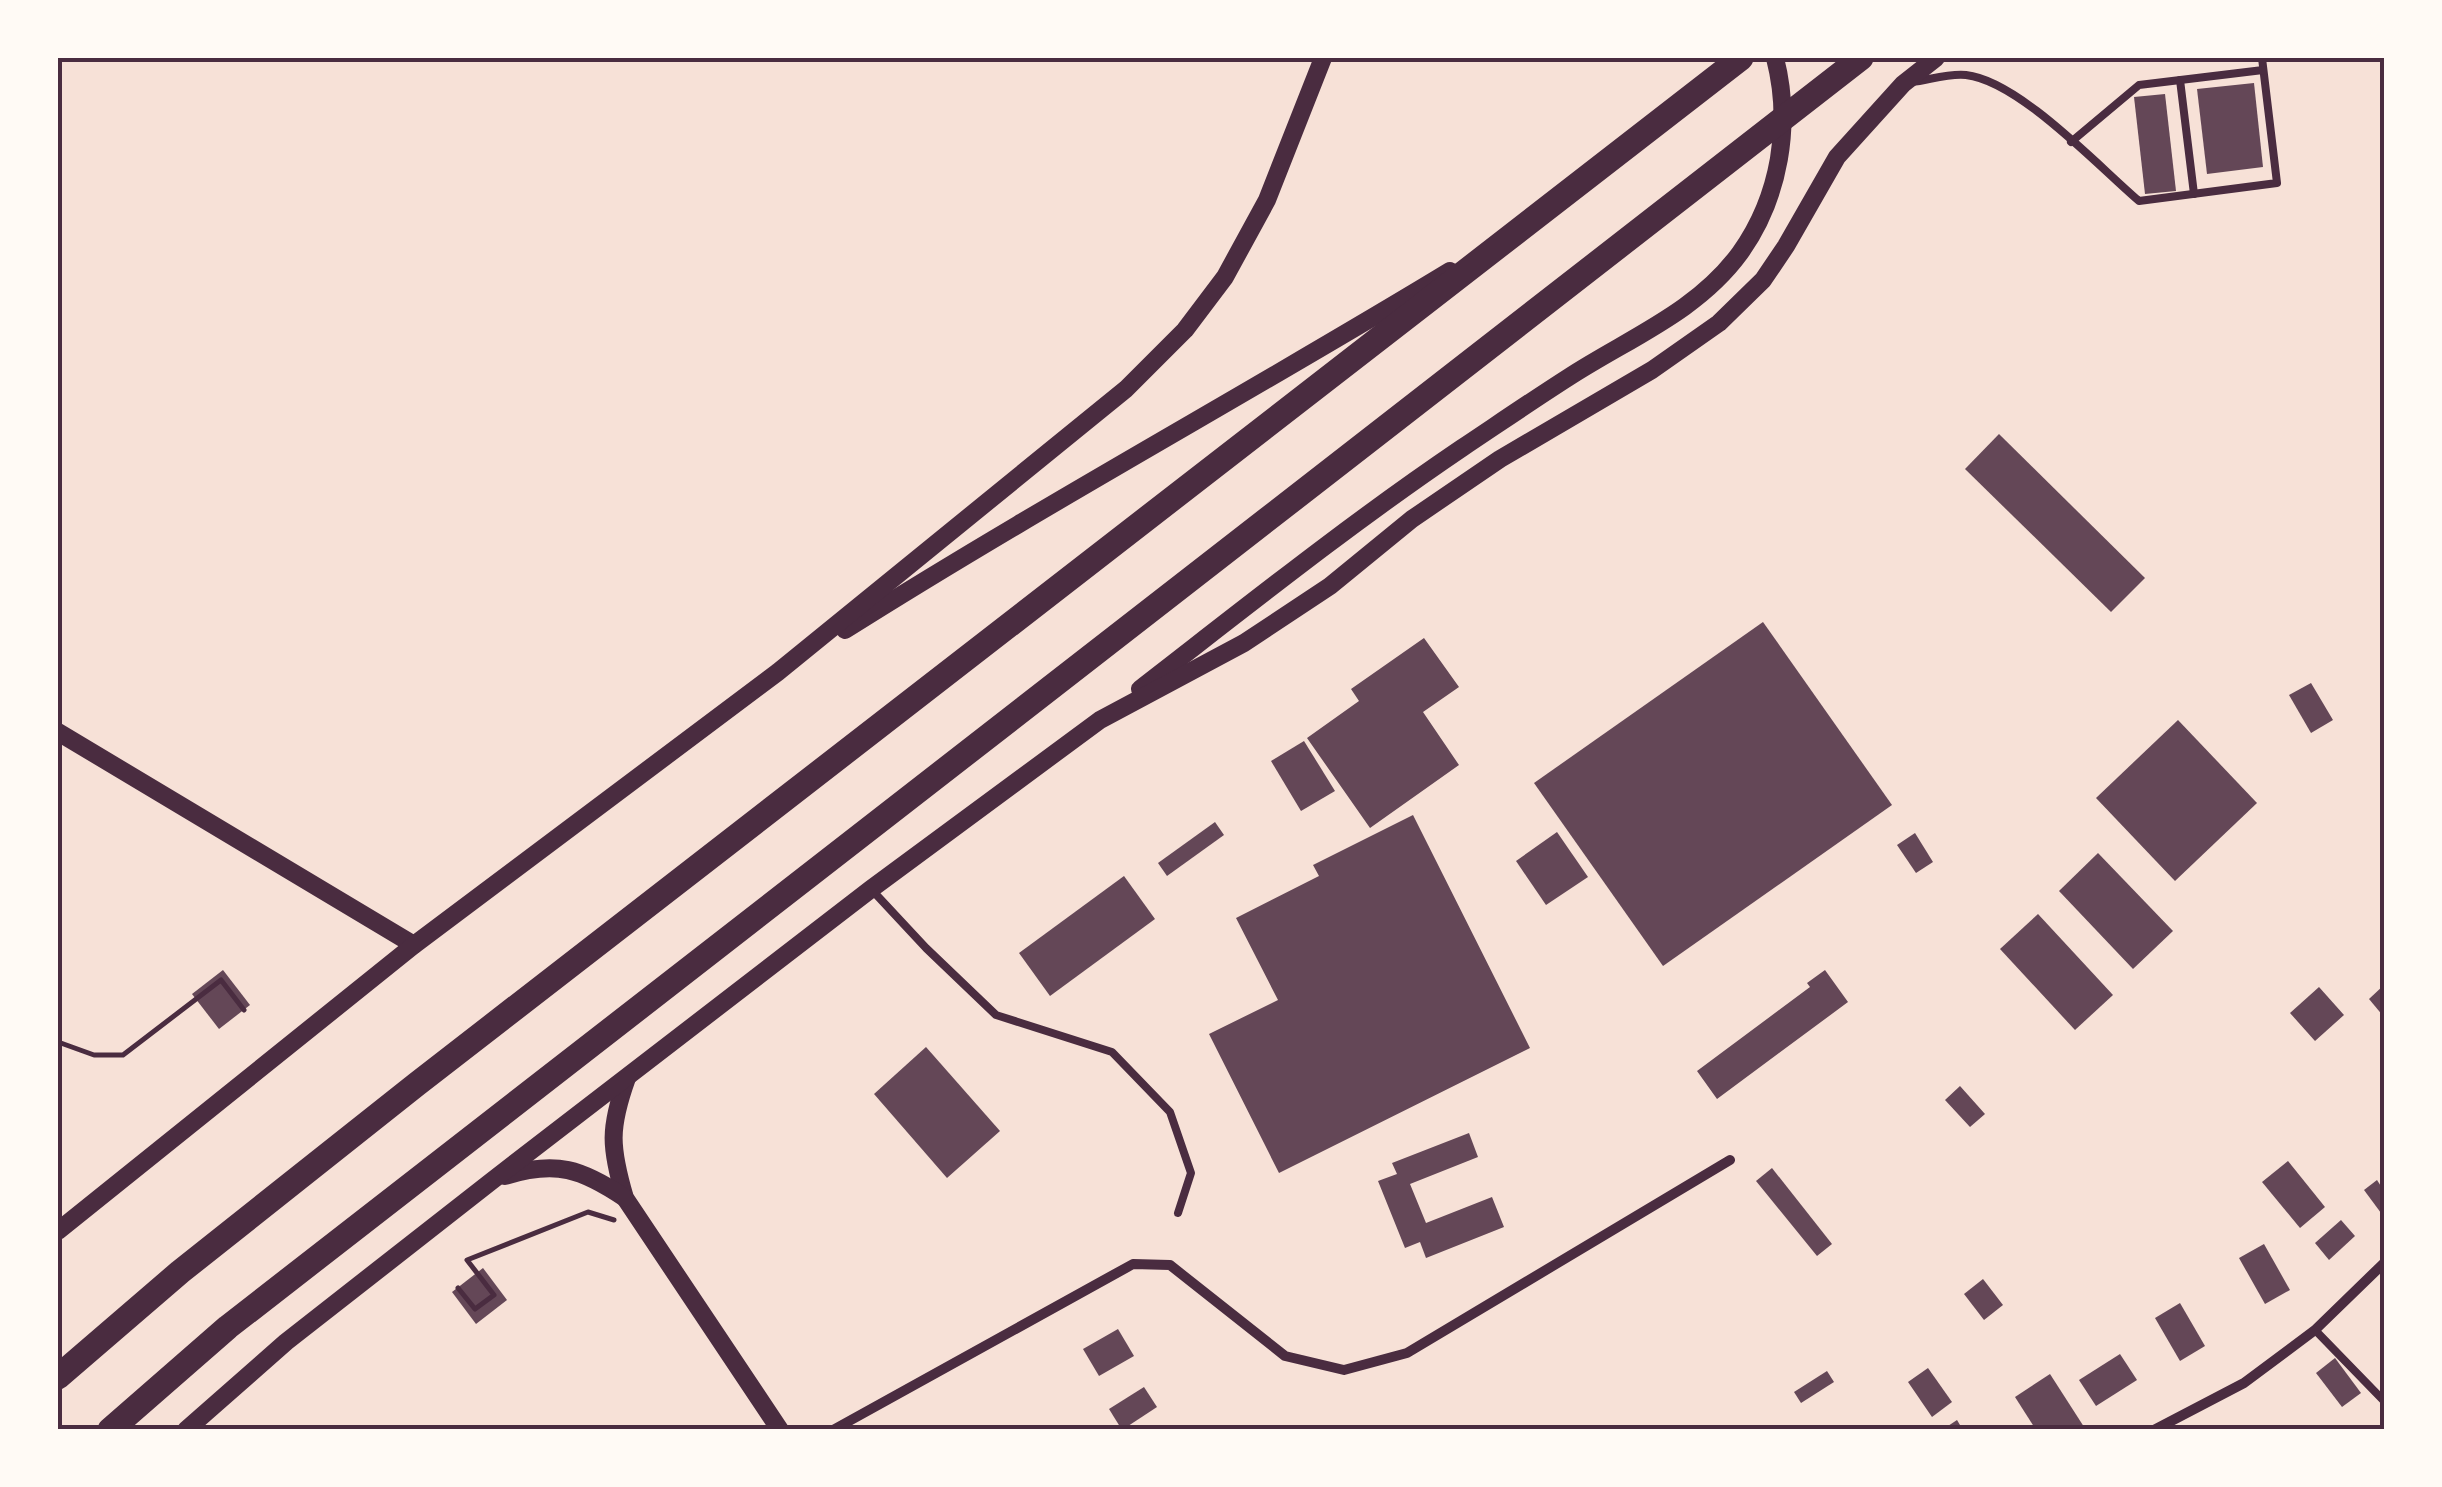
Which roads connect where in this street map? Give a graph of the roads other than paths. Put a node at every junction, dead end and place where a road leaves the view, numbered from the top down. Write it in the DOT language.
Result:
graph roads {
  1 [pos="1323,58"];
  2 [pos="1741,58"];
  3 [pos="1775,58"];
  4 [pos="1862,58"];
  5 [pos="1936,58"];
  6 [pos="2262,58"];
  7 [pos="2264,70"];
  8 [pos="2180,80"];
  9 [pos="1903,84"];
  10 [pos="2071,142"];
  11 [pos="2194,194"];
  12 [pos="1527,224"];
  13 [pos="778,672"];
  14 [pos="1100,720"];
  15 [pos="58,732"];
  16 [pos="871,889"];
  17 [pos="414,946"];
  18 [pos="627,1077"];
  19 [pos="1730,1160"];
  20 [pos="493,1180"];
  21 [pos="625,1198"];
  22 [pos="1178,1213"];
  23 [pos="58,1231"];
  24 [pos="2384,1262"];
  25 [pos="2315,1330"];
  26 [pos="58,1378"];
  27 [pos="2384,1401"];
  28 [pos="110,1430"];
  29 [pos="186,1430"];
  30 [pos="780,1430"];
  31 [pos="834,1430"];
  32 [pos="2154,1430"];
  1 -- 13 [label="street"];
  2 -- 12 [label="highway"];
  3 -- 14 [label="street"];
  4 -- 28 [label="highway"];
  5 -- 9 [label="street"];
  6 -- 7 [label="lane"];
  7 -- 8 [label="lane"];
  7 -- 11 [label="lane"];
  8 -- 10 [label="lane"];
  8 -- 11 [label="lane"];
  9 -- 10 [label="lane"];
  9 -- 14 [label="street"];
  10 -- 11 [label="lane"];
  12 -- 13 [label="street"];
  12 -- 26 [label="highway"];
  13 -- 17 [label="street"];
  14 -- 16 [label="street"];
  15 -- 17 [label="street"];
  16 -- 18 [label="street"];
  16 -- 22 [label="lane"];
  17 -- 23 [label="street"];
  18 -- 20 [label="street"];
  18 -- 21 [label="street"];
  19 -- 31 [label="street"];
  20 -- 21 [label="street"];
  20 -- 29 [label="street"];
  21 -- 30 [label="street"];
  24 -- 25 [label="street"];
  25 -- 27 [label="lane"];
  25 -- 32 [label="street"];
}
